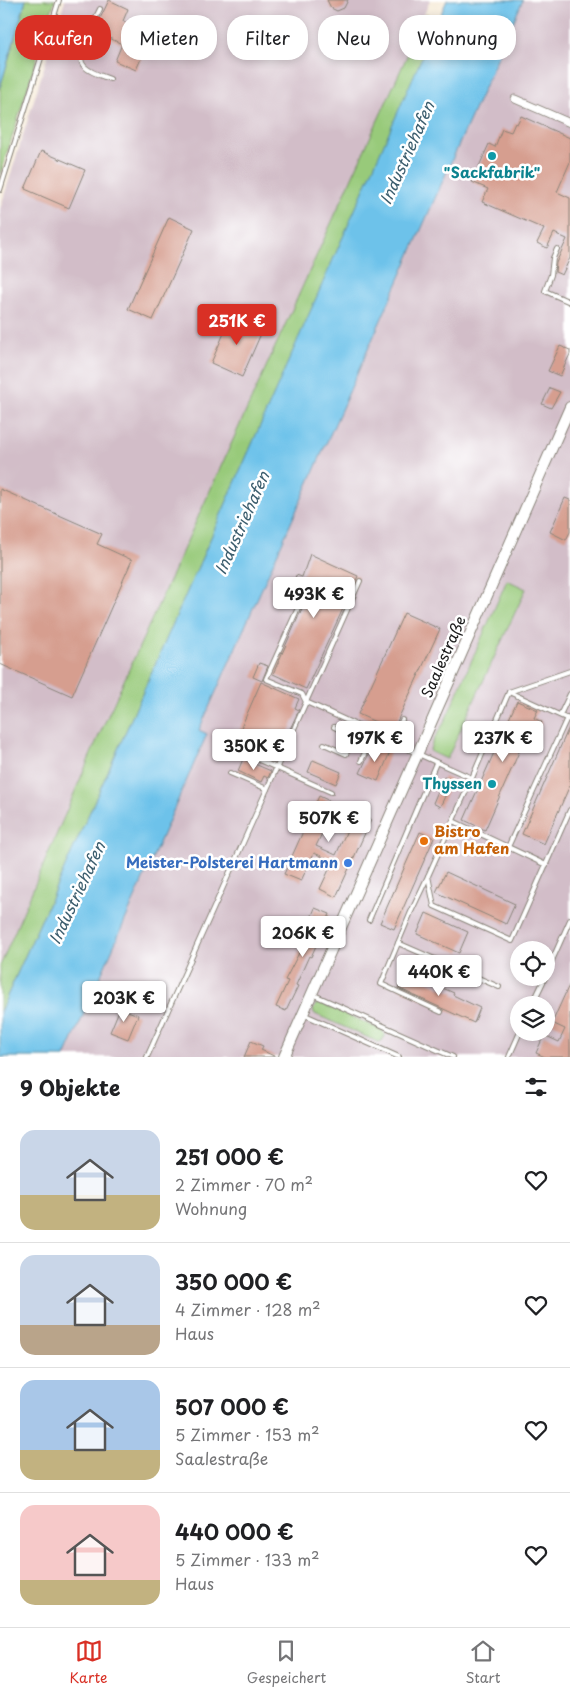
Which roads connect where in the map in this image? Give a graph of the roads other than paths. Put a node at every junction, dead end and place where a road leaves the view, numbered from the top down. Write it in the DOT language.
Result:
graph roads {
  1 [pos="59,0"];
  2 [pos="100,9"];
  3 [pos="110,79"];
  4 [pos="515,99"];
  5 [pos="570,123"];
  6 [pos="0,190"];
  7 [pos="557,249"];
  8 [pos="570,301"];
  9 [pos="570,407"];
  10 [pos="360,581"];
  11 [pos="302,599"];
  12 [pos="570,671"];
  13 [pos="509,692"];
  14 [pos="570,694"];
  15 [pos="306,702"];
  16 [pos="560,715"];
  17 [pos="568,719"];
  18 [pos="402,720"];
  19 [pos="359,726"];
  20 [pos="334,727"];
  21 [pos="374,732"];
  22 [pos="354,736"];
  23 [pos="393,741"];
  24 [pos="324,744"];
  25 [pos="417,754"];
  26 [pos="250,756"];
  27 [pos="362,760"];
  28 [pos="436,763"];
  29 [pos="276,768"];
  30 [pos="230,773"];
  31 [pos="472,778"];
  32 [pos="267,789"];
  33 [pos="331,792"];
  34 [pos="570,810"];
  35 [pos="453,821"];
  36 [pos="508,847"];
  37 [pos="546,865"];
  38 [pos="428,876"];
  39 [pos="369,920"];
  40 [pos="570,920"];
  41 [pos="398,943"];
  42 [pos="555,954"];
  43 [pos="499,987"];
  44 [pos="312,994"];
  45 [pos="441,1012"];
  46 [pos="303,1014"];
  47 [pos="516,1041"];
  48 [pos="147,1057"];
  49 [pos="284,1057"];
  50 [pos="399,1057"];
  51 [pos="454,1057"];
  52 [pos="509,1057"];
  1 -- 6 [label="lane"];
  2 -- 3 [label="lane"];
  4 -- 5 [label="street"];
  7 -- 8 [label="lane"];
  9 -- 25 [label="main road, Saalestraße"];
  10 -- 15 [label="lane"];
  11 -- 15 [label="lane"];
  12 -- 13 [label="lane"];
  13 -- 16 [label="lane"];
  13 -- 31 [label="lane"];
  14 -- 16 [label="lane"];
  15 -- 19 [label="lane"];
  15 -- 29 [label="lane"];
  16 -- 17 [label="lane"];
  17 -- 36 [label="lane"];
  18 -- 23 [label="lane"];
  19 -- 21 [label="lane"];
  19 -- 22 [label="lane"];
  20 -- 22 [label="lane"];
  21 -- 23 [label="lane"];
  21 -- 27 [label="lane"];
  22 -- 24 [label="lane"];
  23 -- 25 [label="lane"];
  25 -- 28 [label="lane"];
  25 -- 44 [label="main road, Saalestraße"];
  26 -- 29 [label="lane"];
  28 -- 31 [label="lane"];
  28 -- 39 [label="lane"];
  29 -- 32 [label="lane"];
  29 -- 33 [label="lane"];
  30 -- 32 [label="lane"];
  31 -- 35 [label="lane"];
  32 -- 48 [label="lane"];
  34 -- 37 [label="lane"];
  35 -- 36 [label="lane"];
  35 -- 38 [label="lane"];
  36 -- 37 [label="lane"];
  37 -- 38 [label="lane"];
  38 -- 41 [label="lane"];
  40 -- 42 [label="lane"];
  41 -- 43 [label="lane"];
  41 -- 45 [label="lane"];
  44 -- 46 [label="main road, Saalestraße"];
  44 -- 51 [label="lane"];
  46 -- 49 [label="main road, Saalestraße"];
  46 -- 50 [label="lane"];
  47 -- 52 [label="lane"];
}
